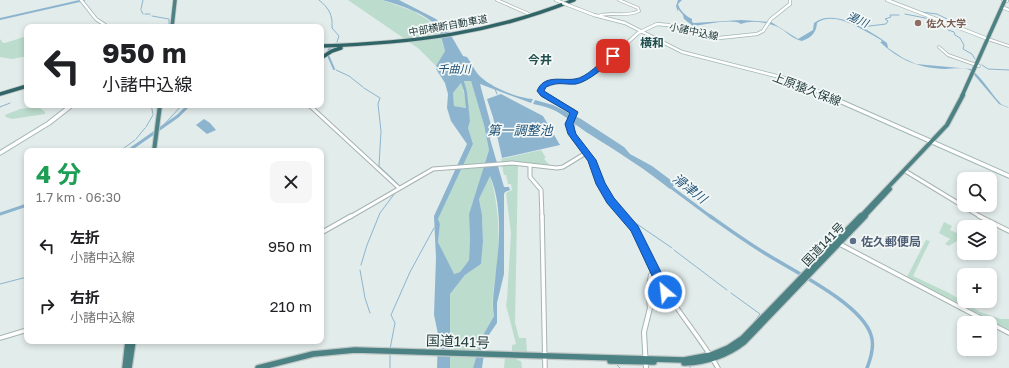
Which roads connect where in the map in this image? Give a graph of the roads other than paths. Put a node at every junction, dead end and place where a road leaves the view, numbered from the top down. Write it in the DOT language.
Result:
graph roads {
  1 [pos="174,0"];
  2 [pos="497,0"];
  3 [pos="556,0"];
  4 [pos="574,0"];
  5 [pos="619,0"];
  6 [pos="790,0"];
  7 [pos="887,0"];
  8 [pos="1006,0"];
  9 [pos="82,1"];
  10 [pos="1003,7"];
  11 [pos="1009,10"];
  12 [pos="529,14"];
  13 [pos="598,16"];
  14 [pos="103,24"];
  15 [pos="171,24"];
  16 [pos="642,32"];
  17 [pos="989,39"];
  18 [pos="380,44"];
  19 [pos="324,46"];
  20 [pos="939,46"];
  21 [pos="1009,46"];
  22 [pos="324,56"];
  23 [pos="976,67"];
  24 [pos="24,87"];
  25 [pos="0,94"];
  26 [pos="68,108"];
  27 [pos="161,108"];
  28 [pos="312,108"];
  29 [pos="933,143"];
  30 [pos="155,148"];
  31 [pos="0,153"];
  32 [pos="586,153"];
  33 [pos="530,165"];
  34 [pos="907,172"];
  35 [pos="1009,176"];
  36 [pos="399,188"];
  37 [pos="324,231"];
  38 [pos="1009,231"];
  39 [pos="835,242"];
  40 [pos="655,273"];
  41 [pos="24,331"];
  42 [pos="1009,333"];
  43 [pos="0,338"];
  44 [pos="128,344"];
  45 [pos="132,344"];
  46 [pos="352,350"];
  47 [pos="545,356"];
  48 [pos="712,358"];
  49 [pos="648,362"];
  50 [pos="125,368"];
  51 [pos="129,368"];
  52 [pos="258,368"];
  53 [pos="267,368"];
  54 [pos="545,368"];
  55 [pos="718,368"];
  1 -- 15 [label="highway"];
  2 -- 12 [label="street"];
  3 -- 13 [label="main road, 上原猿久保線, bridge"];
  4 -- 18 [label="highway, 中部横断自動車道"];
  5 -- 13 [label="street"];
  6 -- 16 [label="main road, 小諸中込線"];
  7 -- 17 [label="main road"];
  8 -- 10 [label="highway, 国道141号"];
  9 -- 14 [label="main road"];
  10 -- 11 [label="main road"];
  10 -- 17 [label="highway, 国道141号"];
  13 -- 16 [label="main road, 上原猿久保線"];
  16 -- 29 [label="main road, 上原猿久保線"];
  16 -- 32 [label="main road, 小諸中込線"];
  17 -- 21 [label="street"];
  17 -- 23 [label="highway, 国道141号"];
  18 -- 19 [label="highway, 中部横断自動車道"];
  18 -- 22 [label="highway"];
  20 -- 23 [label="street"];
  23 -- 29 [label="highway, 国道141号"];
  24 -- 25 [label="highway"];
  26 -- 31 [label="main road"];
  27 -- 30 [label="highway"];
  28 -- 36 [label="street"];
  29 -- 34 [label="highway, 国道141号"];
  29 -- 35 [label="main road, 上原猿久保線"];
  29 -- 39 [label="highway, 国道141号"];
  32 -- 33 [label="street"];
  32 -- 40 [label="main road"];
  33 -- 36 [label="street"];
  33 -- 47 [label="street"];
  34 -- 38 [label="street"];
  34 -- 39 [label="highway, 国道141号"];
  36 -- 37 [label="street"];
  39 -- 42 [label="street"];
  39 -- 48 [label="highway, 国道141号"];
  40 -- 48 [label="street"];
  40 -- 49 [label="main road"];
  41 -- 43 [label="street"];
  44 -- 50 [label="highway"];
  45 -- 51 [label="highway"];
  46 -- 47 [label="highway, 国道141号"];
  46 -- 52 [label="highway, 国道141号"];
  46 -- 53 [label="highway, 国道141号"];
  47 -- 49 [label="highway, 国道141号"];
  47 -- 54 [label="street"];
  48 -- 49 [label="highway, 国道141号"];
  48 -- 55 [label="street"];
}
